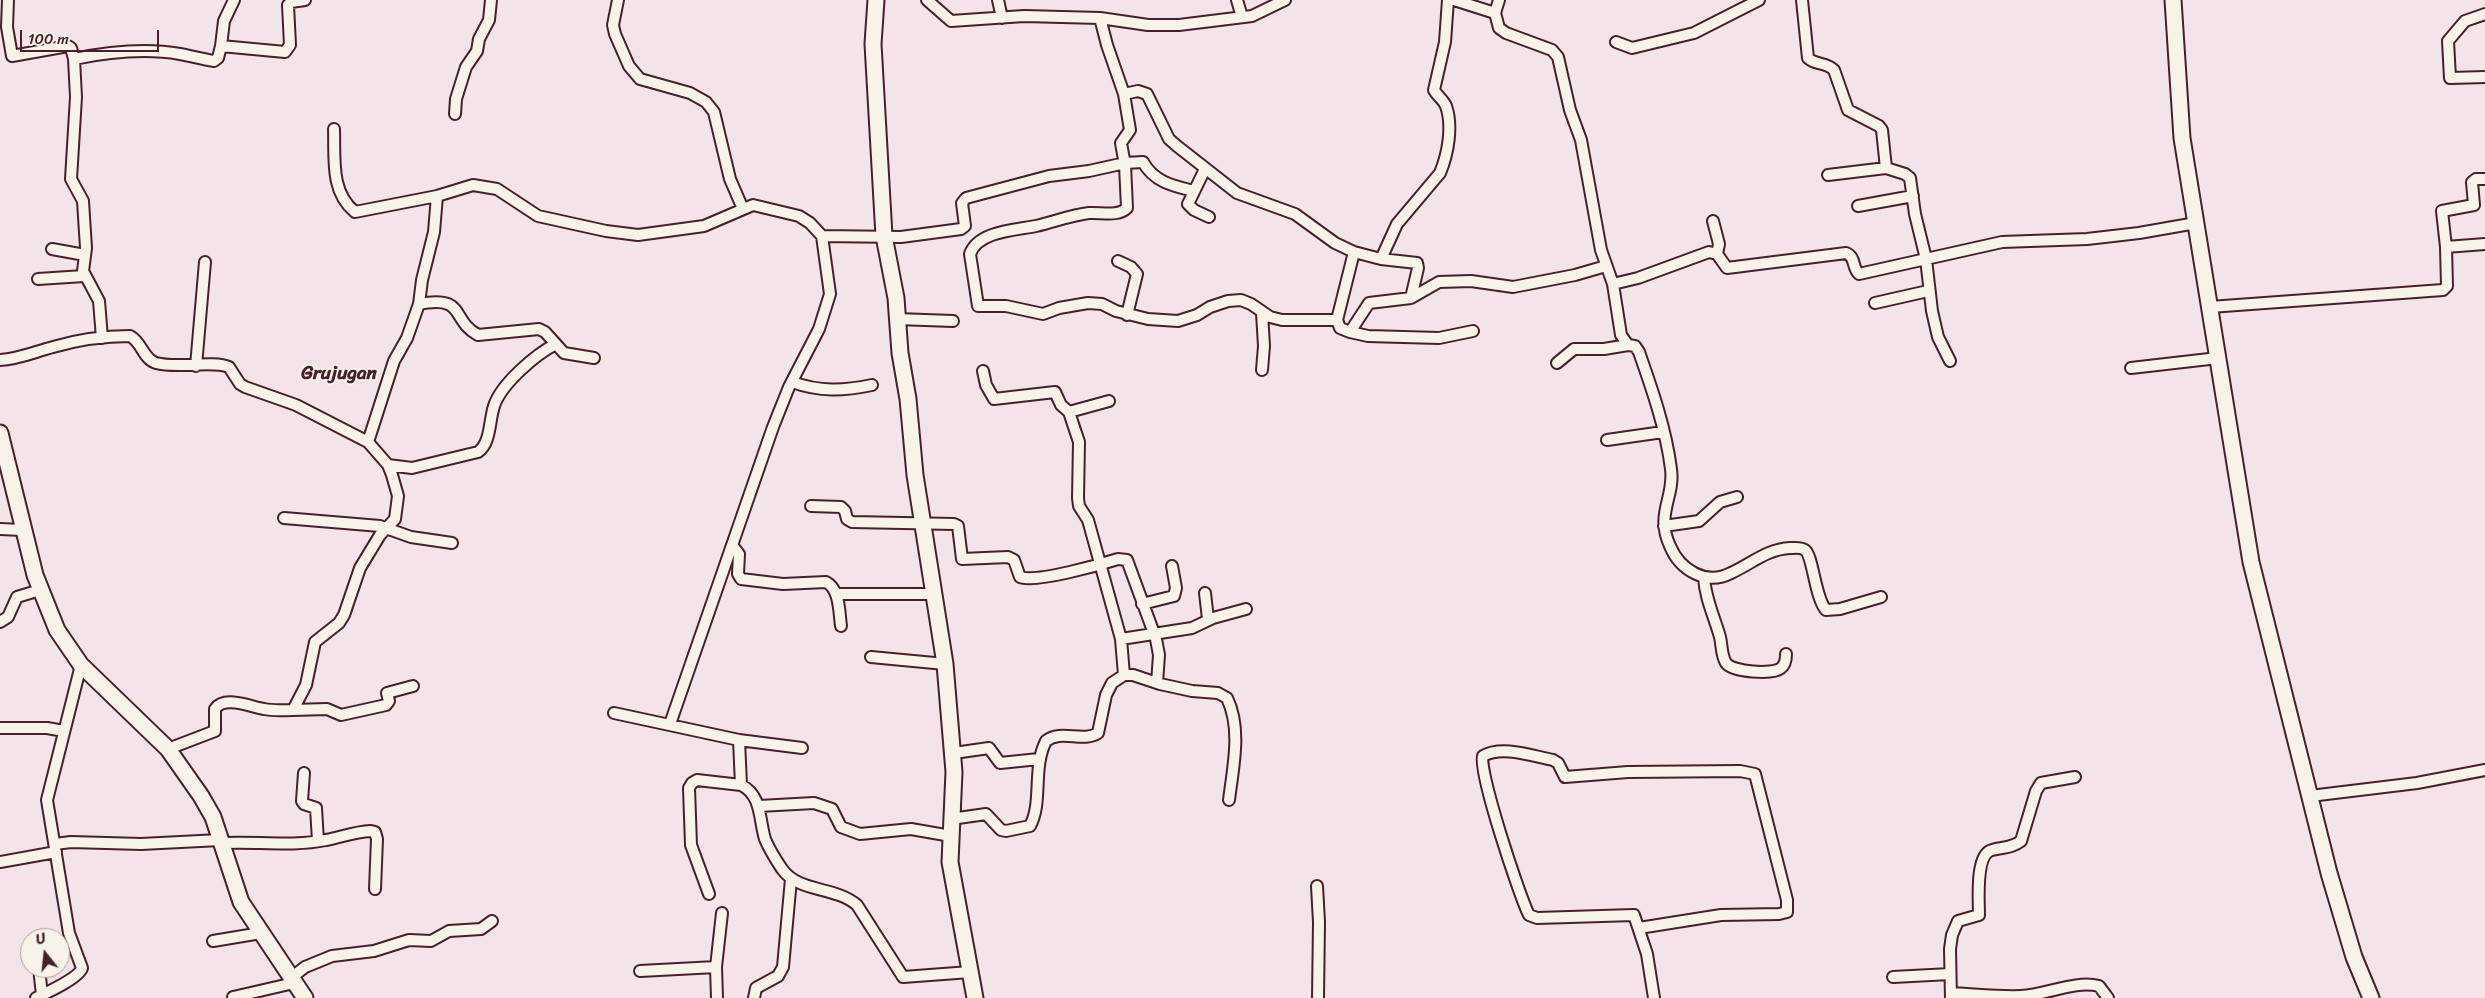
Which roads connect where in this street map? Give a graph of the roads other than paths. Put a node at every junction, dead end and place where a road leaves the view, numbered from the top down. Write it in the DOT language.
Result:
graph roads {
  1 [pos="8,0"];
  2 [pos="234,0"];
  3 [pos="305,0"];
  4 [pos="491,0"];
  5 [pos="618,0"];
  6 [pos="876,0"];
  7 [pos="927,0"];
  8 [pos="998,0"];
  9 [pos="1237,0"];
  10 [pos="1285,0"];
  11 [pos="1448,0"];
  12 [pos="1454,0"];
  13 [pos="1498,0"];
  14 [pos="1759,0"];
  15 [pos="1802,0"];
  16 [pos="2173,0"];
  17 [pos="1495,14"];
  18 [pos="2485,14"];
  19 [pos="1002,18"];
  20 [pos="1100,18"];
  21 [pos="1242,18"];
  22 [pos="1616,42"];
  23 [pos="221,46"];
  24 [pos="74,59"];
  25 [pos="2485,77"];
  26 [pos="1124,94"];
  27 [pos="455,114"];
  28 [pos="334,130"];
  29 [pos="1125,163"];
  30 [pos="1886,168"];
  31 [pos="1205,169"];
  32 [pos="1828,175"];
  33 [pos="2485,179"];
  34 [pos="1194,191"];
  35 [pos="437,196"];
  36 [pos="1913,196"];
  37 [pos="1858,206"];
  38 [pos="740,211"];
  39 [pos="1209,217"];
  40 [pos="1713,221"];
  41 [pos="2196,223"];
  42 [pos="822,236"];
  43 [pos="884,236"];
  44 [pos="2485,244"];
  45 [pos="2446,247"];
  46 [pos="52,250"];
  47 [pos="1354,252"];
  48 [pos="1717,254"];
  49 [pos="86,255"];
  50 [pos="1381,259"];
  51 [pos="1926,260"];
  52 [pos="1118,261"];
  53 [pos="205,262"];
  54 [pos="1606,266"];
  55 [pos="84,276"];
  56 [pos="38,279"];
  57 [pos="1613,284"];
  58 [pos="1928,291"];
  59 [pos="1411,298"];
  60 [pos="1875,303"];
  61 [pos="418,304"];
  62 [pos="2210,307"];
  63 [pos="1262,313"];
  64 [pos="1128,315"];
  65 [pos="897,319"];
  66 [pos="1337,320"];
  67 [pos="953,321"];
  68 [pos="1473,331"];
  69 [pos="1350,332"];
  70 [pos="102,338"];
  71 [pos="556,344"];
  72 [pos="1628,345"];
  73 [pos="594,358"];
  74 [pos="2218,358"];
  75 [pos="0,360"];
  76 [pos="1950,361"];
  77 [pos="1557,363"];
  78 [pos="196,366"];
  79 [pos="2131,368"];
  80 [pos="1262,370"];
  81 [pos="983,371"];
  82 [pos="792,382"];
  83 [pos="872,385"];
  84 [pos="1109,401"];
  85 [pos="1069,412"];
  86 [pos="1663,432"];
  87 [pos="0,433"];
  88 [pos="1607,440"];
  89 [pos="368,442"];
  90 [pos="388,465"];
  91 [pos="1737,497"];
  92 [pos="811,506"];
  93 [pos="284,518"];
  94 [pos="925,523"];
  95 [pos="1664,526"];
  96 [pos="388,527"];
  97 [pos="0,529"];
  98 [pos="22,530"];
  99 [pos="452,543"];
  100 [pos="732,545"];
  101 [pos="1100,565"];
  102 [pos="1172,566"];
  103 [pos="1704,577"];
  104 [pos="40,590"];
  105 [pos="1206,593"];
  106 [pos="836,594"];
  107 [pos="936,594"];
  108 [pos="1881,597"];
  109 [pos="1142,604"];
  110 [pos="1246,609"];
  111 [pos="1208,620"];
  112 [pos="0,622"];
  113 [pos="841,626"];
  114 [pos="1154,634"];
  115 [pos="1121,639"];
  116 [pos="1786,654"];
  117 [pos="871,657"];
  118 [pos="945,664"];
  119 [pos="81,665"];
  120 [pos="1124,675"];
  121 [pos="1157,683"];
  122 [pos="413,686"];
  123 [pos="293,710"];
  124 [pos="614,713"];
  125 [pos="670,724"];
  126 [pos="0,728"];
  127 [pos="64,732"];
  128 [pos="739,740"];
  129 [pos="802,748"];
  130 [pos="168,749"];
  131 [pos="954,753"];
  132 [pos="1039,759"];
  133 [pos="2485,770"];
  134 [pos="304,773"];
  135 [pos="2075,776"];
  136 [pos="741,785"];
  137 [pos="2310,796"];
  138 [pos="1229,800"];
  139 [pos="758,806"];
  140 [pos="951,819"];
  141 [pos="951,836"];
  142 [pos="221,841"];
  143 [pos="318,841"];
  144 [pos="55,848"];
  145 [pos="0,862"];
  146 [pos="790,879"];
  147 [pos="1317,886"];
  148 [pos="375,889"];
  149 [pos="709,894"];
  150 [pos="722,913"];
  151 [pos="492,921"];
  152 [pos="1639,928"];
  153 [pos="260,933"];
  154 [pos="71,940"];
  155 [pos="213,941"];
  156 [pos="716,968"];
  157 [pos="640,971"];
  158 [pos="970,972"];
  159 [pos="1950,974"];
  160 [pos="1893,977"];
  161 [pos="39,978"];
  162 [pos="293,980"];
  163 [pos="1951,995"];
  164 [pos="39,997"];
  165 [pos="234,997"];
  166 [pos="304,998"];
  167 [pos="717,998"];
  168 [pos="754,998"];
  169 [pos="975,998"];
  170 [pos="1318,998"];
  171 [pos="1654,998"];
  172 [pos="2108,998"];
  173 [pos="2371,998"];
  1 -- 24 [label="street"];
  2 -- 23 [label="street"];
  3 -- 23 [label="street"];
  4 -- 27 [label="street"];
  5 -- 38 [label="street"];
  6 -- 43 [label="street"];
  7 -- 19 [label="street"];
  8 -- 19 [label="street"];
  9 -- 21 [label="street"];
  10 -- 21 [label="street"];
  11 -- 50 [label="street"];
  12 -- 17 [label="street"];
  13 -- 17 [label="street"];
  14 -- 22 [label="street"];
  15 -- 30 [label="street"];
  16 -- 41 [label="street"];
  17 -- 54 [label="street"];
  18 -- 25 [label="street"];
  19 -- 20 [label="street"];
  20 -- 21 [label="street"];
  20 -- 26 [label="street"];
  23 -- 24 [label="street"];
  24 -- 49 [label="street"];
  26 -- 29 [label="street"];
  26 -- 31 [label="street"];
  28 -- 35 [label="street"];
  29 -- 34 [label="street"];
  29 -- 43 [label="street"];
  29 -- 64 [label="street"];
  30 -- 32 [label="street"];
  30 -- 36 [label="street"];
  31 -- 34 [label="street"];
  31 -- 47 [label="street"];
  33 -- 45 [label="street"];
  34 -- 39 [label="street"];
  35 -- 38 [label="street"];
  35 -- 61 [label="street"];
  36 -- 37 [label="street"];
  36 -- 51 [label="street"];
  38 -- 42 [label="street"];
  40 -- 48 [label="street"];
  41 -- 51 [label="street"];
  41 -- 62 [label="street"];
  42 -- 43 [label="street"];
  42 -- 82 [label="street"];
  43 -- 65 [label="street"];
  44 -- 45 [label="street"];
  45 -- 62 [label="street"];
  46 -- 49 [label="street"];
  47 -- 50 [label="street"];
  47 -- 66 [label="street"];
  48 -- 51 [label="street"];
  48 -- 57 [label="street"];
  49 -- 55 [label="street"];
  50 -- 59 [label="street"];
  51 -- 58 [label="street"];
  52 -- 64 [label="street"];
  53 -- 78 [label="street"];
  54 -- 57 [label="street"];
  54 -- 59 [label="street"];
  55 -- 56 [label="street"];
  55 -- 70 [label="street"];
  57 -- 72 [label="street"];
  58 -- 60 [label="street"];
  58 -- 76 [label="street"];
  59 -- 69 [label="street"];
  61 -- 71 [label="street"];
  61 -- 89 [label="street"];
  62 -- 74 [label="street"];
  63 -- 64 [label="street"];
  63 -- 66 [label="street"];
  63 -- 80 [label="street"];
  65 -- 67 [label="street"];
  65 -- 94 [label="street"];
  66 -- 69 [label="street"];
  68 -- 69 [label="street"];
  70 -- 75 [label="street"];
  70 -- 78 [label="street"];
  71 -- 73 [label="street"];
  71 -- 90 [label="street"];
  72 -- 77 [label="street"];
  72 -- 86 [label="street"];
  74 -- 79 [label="street"];
  74 -- 137 [label="street"];
  78 -- 89 [label="street"];
  81 -- 85 [label="street"];
  82 -- 83 [label="street"];
  82 -- 100 [label="street"];
  84 -- 85 [label="street"];
  85 -- 101 [label="street"];
  86 -- 88 [label="street"];
  86 -- 95 [label="street"];
  87 -- 98 [label="street"];
  89 -- 90 [label="street"];
  90 -- 96 [label="street"];
  91 -- 95 [label="street"];
  92 -- 94 [label="street"];
  93 -- 96 [label="street"];
  94 -- 101 [label="street"];
  94 -- 107 [label="street"];
  95 -- 103 [label="street"];
  96 -- 99 [label="street"];
  96 -- 123 [label="street"];
  97 -- 98 [label="street"];
  98 -- 104 [label="street"];
  100 -- 106 [label="street"];
  100 -- 125 [label="street"];
  101 -- 109 [label="street"];
  101 -- 115 [label="street"];
  102 -- 109 [label="street"];
  103 -- 108 [label="street"];
  103 -- 116 [label="street"];
  104 -- 112 [label="street"];
  104 -- 119 [label="street"];
  105 -- 111 [label="street"];
  106 -- 107 [label="street"];
  106 -- 113 [label="street"];
  107 -- 118 [label="street"];
  109 -- 114 [label="street"];
  110 -- 111 [label="street"];
  111 -- 114 [label="street"];
  114 -- 115 [label="street"];
  114 -- 121 [label="street"];
  115 -- 120 [label="street"];
  117 -- 118 [label="street"];
  118 -- 131 [label="street"];
  119 -- 127 [label="street"];
  119 -- 130 [label="street"];
  120 -- 121 [label="street"];
  120 -- 132 [label="street"];
  121 -- 138 [label="street"];
  122 -- 123 [label="street"];
  123 -- 130 [label="street"];
  124 -- 125 [label="street"];
  125 -- 128 [label="street"];
  126 -- 127 [label="street"];
  127 -- 144 [label="street"];
  128 -- 129 [label="street"];
  128 -- 136 [label="street"];
  130 -- 142 [label="street"];
  131 -- 132 [label="street"];
  131 -- 140 [label="street"];
  132 -- 140 [label="street"];
  133 -- 137 [label="street"];
  134 -- 143 [label="street"];
  135 -- 159 [label="street"];
  136 -- 139 [label="street"];
  136 -- 149 [label="street"];
  137 -- 173 [label="street"];
  139 -- 141 [label="street"];
  139 -- 146 [label="street"];
  140 -- 141 [label="street"];
  141 -- 158 [label="street"];
  142 -- 143 [label="street"];
  142 -- 144 [label="street"];
  142 -- 153 [label="street"];
  143 -- 148 [label="street"];
  144 -- 145 [label="street"];
  144 -- 154 [label="street"];
  146 -- 158 [label="street"];
  146 -- 168 [label="street"];
  147 -- 170 [label="street"];
  150 -- 156 [label="street"];
  151 -- 162 [label="street"];
  152 -- 152 [label="street"];
  152 -- 171 [label="street"];
  153 -- 155 [label="street"];
  153 -- 162 [label="street"];
  154 -- 164 [label="street"];
  156 -- 157 [label="street"];
  156 -- 167 [label="street"];
  158 -- 169 [label="street"];
  159 -- 160 [label="street"];
  159 -- 163 [label="street"];
  161 -- 164 [label="street"];
  162 -- 165 [label="street"];
  162 -- 166 [label="street"];
  163 -- 172 [label="street"];
}
